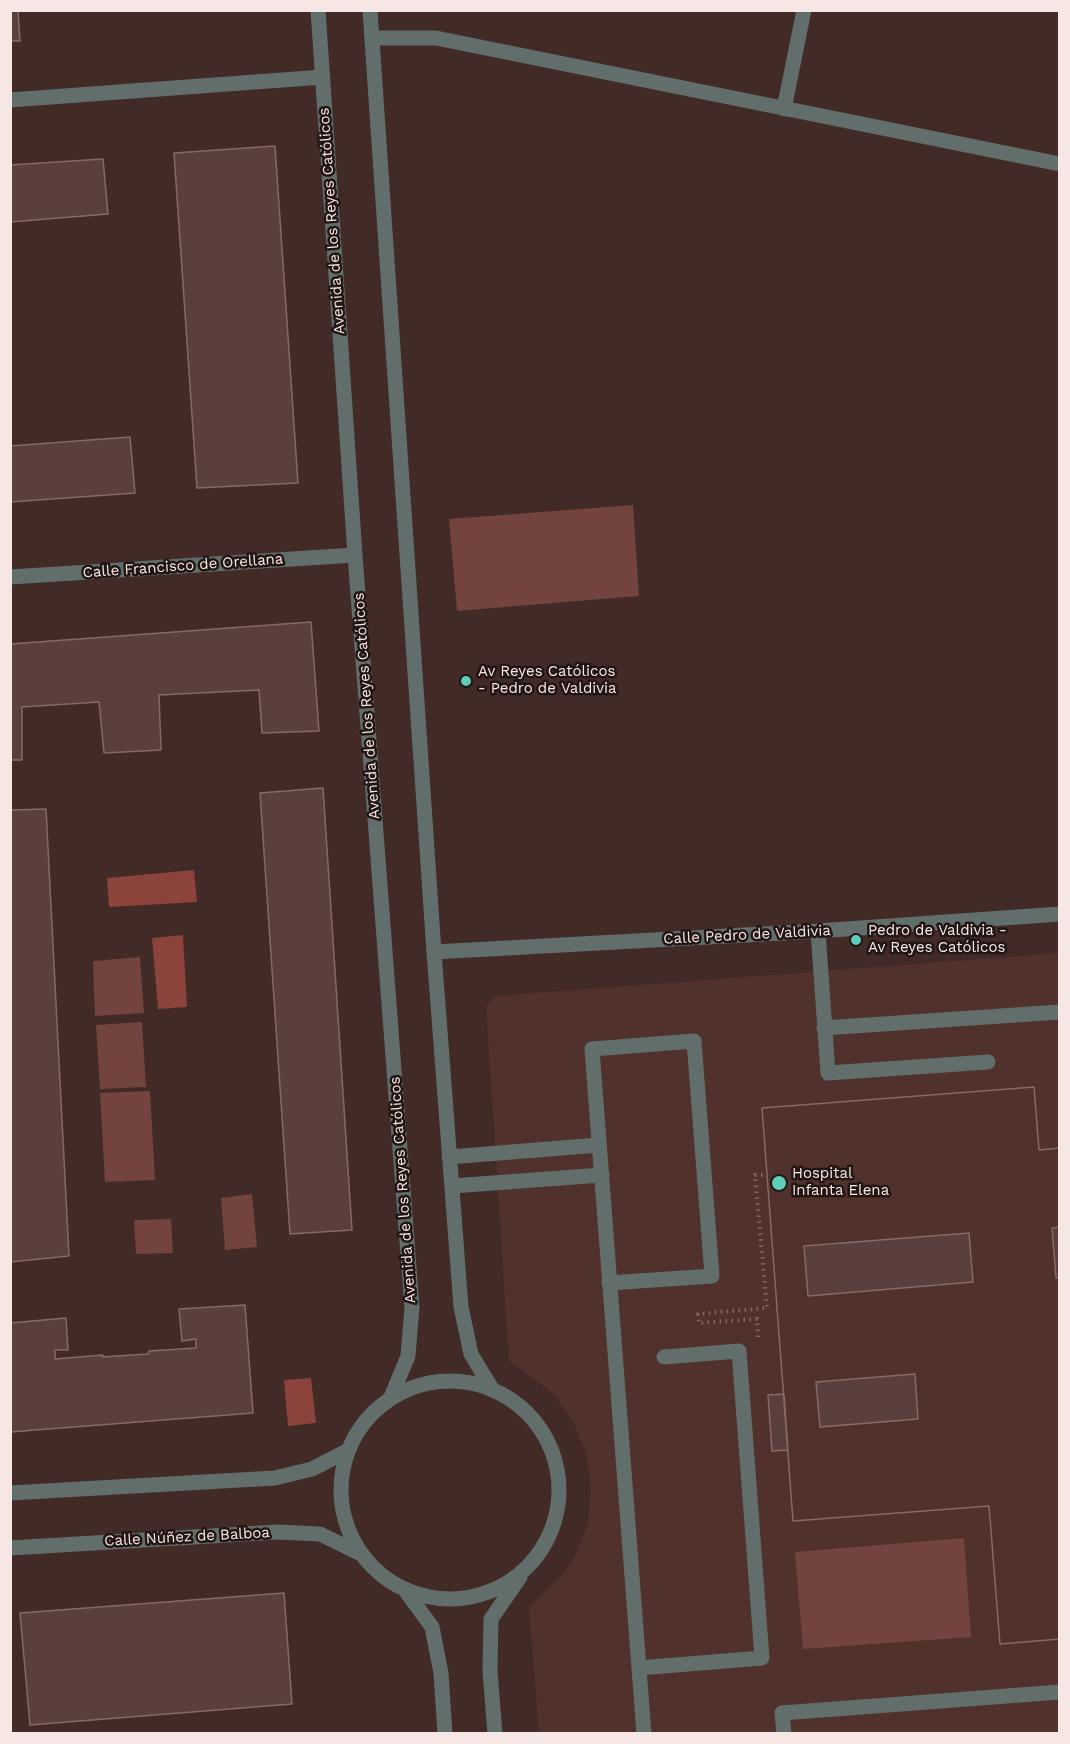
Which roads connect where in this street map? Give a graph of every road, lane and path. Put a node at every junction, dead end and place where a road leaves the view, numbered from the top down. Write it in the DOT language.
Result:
graph roads {
  1 [pos="318,10"];
  2 [pos="370,10"];
  3 [pos="804,10"];
  4 [pos="372,38"];
  5 [pos="322,77"];
  6 [pos="10,100"];
  7 [pos="784,109"];
  8 [pos="1059,164"];
  9 [pos="355,555"];
  10 [pos="10,577"];
  11 [pos="1059,914"];
  12 [pos="818,931"];
  13 [pos="434,952"];
  14 [pos="1059,1012"];
  15 [pos="824,1028"];
  16 [pos="988,1062"];
  17 [pos="599,1145"];
  18 [pos="449,1157"];
  19 [pos="602,1175"];
  20 [pos="767,1175"];
  21 [pos="452,1186"];
  22 [pos="609,1283"];
  23 [pos="707,1313"];
  24 [pos="664,1357"];
  25 [pos="492,1389"];
  26 [pos="391,1397"];
  27 [pos="347,1451"];
  28 [pos="10,1494"];
  29 [pos="10,1548"];
  30 [pos="359,1553"];
  31 [pos="523,1572"];
  32 [pos="405,1590"];
  33 [pos="639,1668"];
  34 [pos="1059,1692"];
  35 [pos="445,1734"];
  36 [pos="495,1734"];
  37 [pos="644,1734"];
  38 [pos="784,1734"];
  1 -- 5 [label="street, Avenida de los Reyes Católicos"];
  2 -- 4 [label="street"];
  3 -- 7 [label="street"];
  4 -- 7 [label="street"];
  4 -- 13 [label="street"];
  5 -- 6 [label="street"];
  5 -- 9 [label="street, Avenida de los Reyes Católicos"];
  7 -- 8 [label="street"];
  9 -- 10 [label="street, Calle Francisco de Orellana"];
  9 -- 26 [label="street, Avenida de los Reyes Católicos"];
  11 -- 12 [label="street, Calle Pedro de Valdivia"];
  12 -- 13 [label="street, Calle Pedro de Valdivia"];
  12 -- 15 [label="street"];
  13 -- 18 [label="street"];
  14 -- 15 [label="street"];
  15 -- 16 [label="street"];
  17 -- 18 [label="street"];
  17 -- 19 [label="street"];
  17 -- 22 [label="street"];
  18 -- 21 [label="street"];
  19 -- 21 [label="street"];
  19 -- 22 [label="street"];
  20 -- 23 [label="path"];
  21 -- 25 [label="street"];
  22 -- 33 [label="street"];
  24 -- 33 [label="street"];
  25 -- 26 [label="street"];
  25 -- 31 [label="street"];
  26 -- 27 [label="street"];
  27 -- 28 [label="street"];
  27 -- 30 [label="street"];
  29 -- 30 [label="street, Calle Núñez de Balboa"];
  30 -- 32 [label="street"];
  31 -- 32 [label="street"];
  31 -- 36 [label="street"];
  32 -- 35 [label="street"];
  33 -- 37 [label="street"];
  34 -- 38 [label="street"];
}
